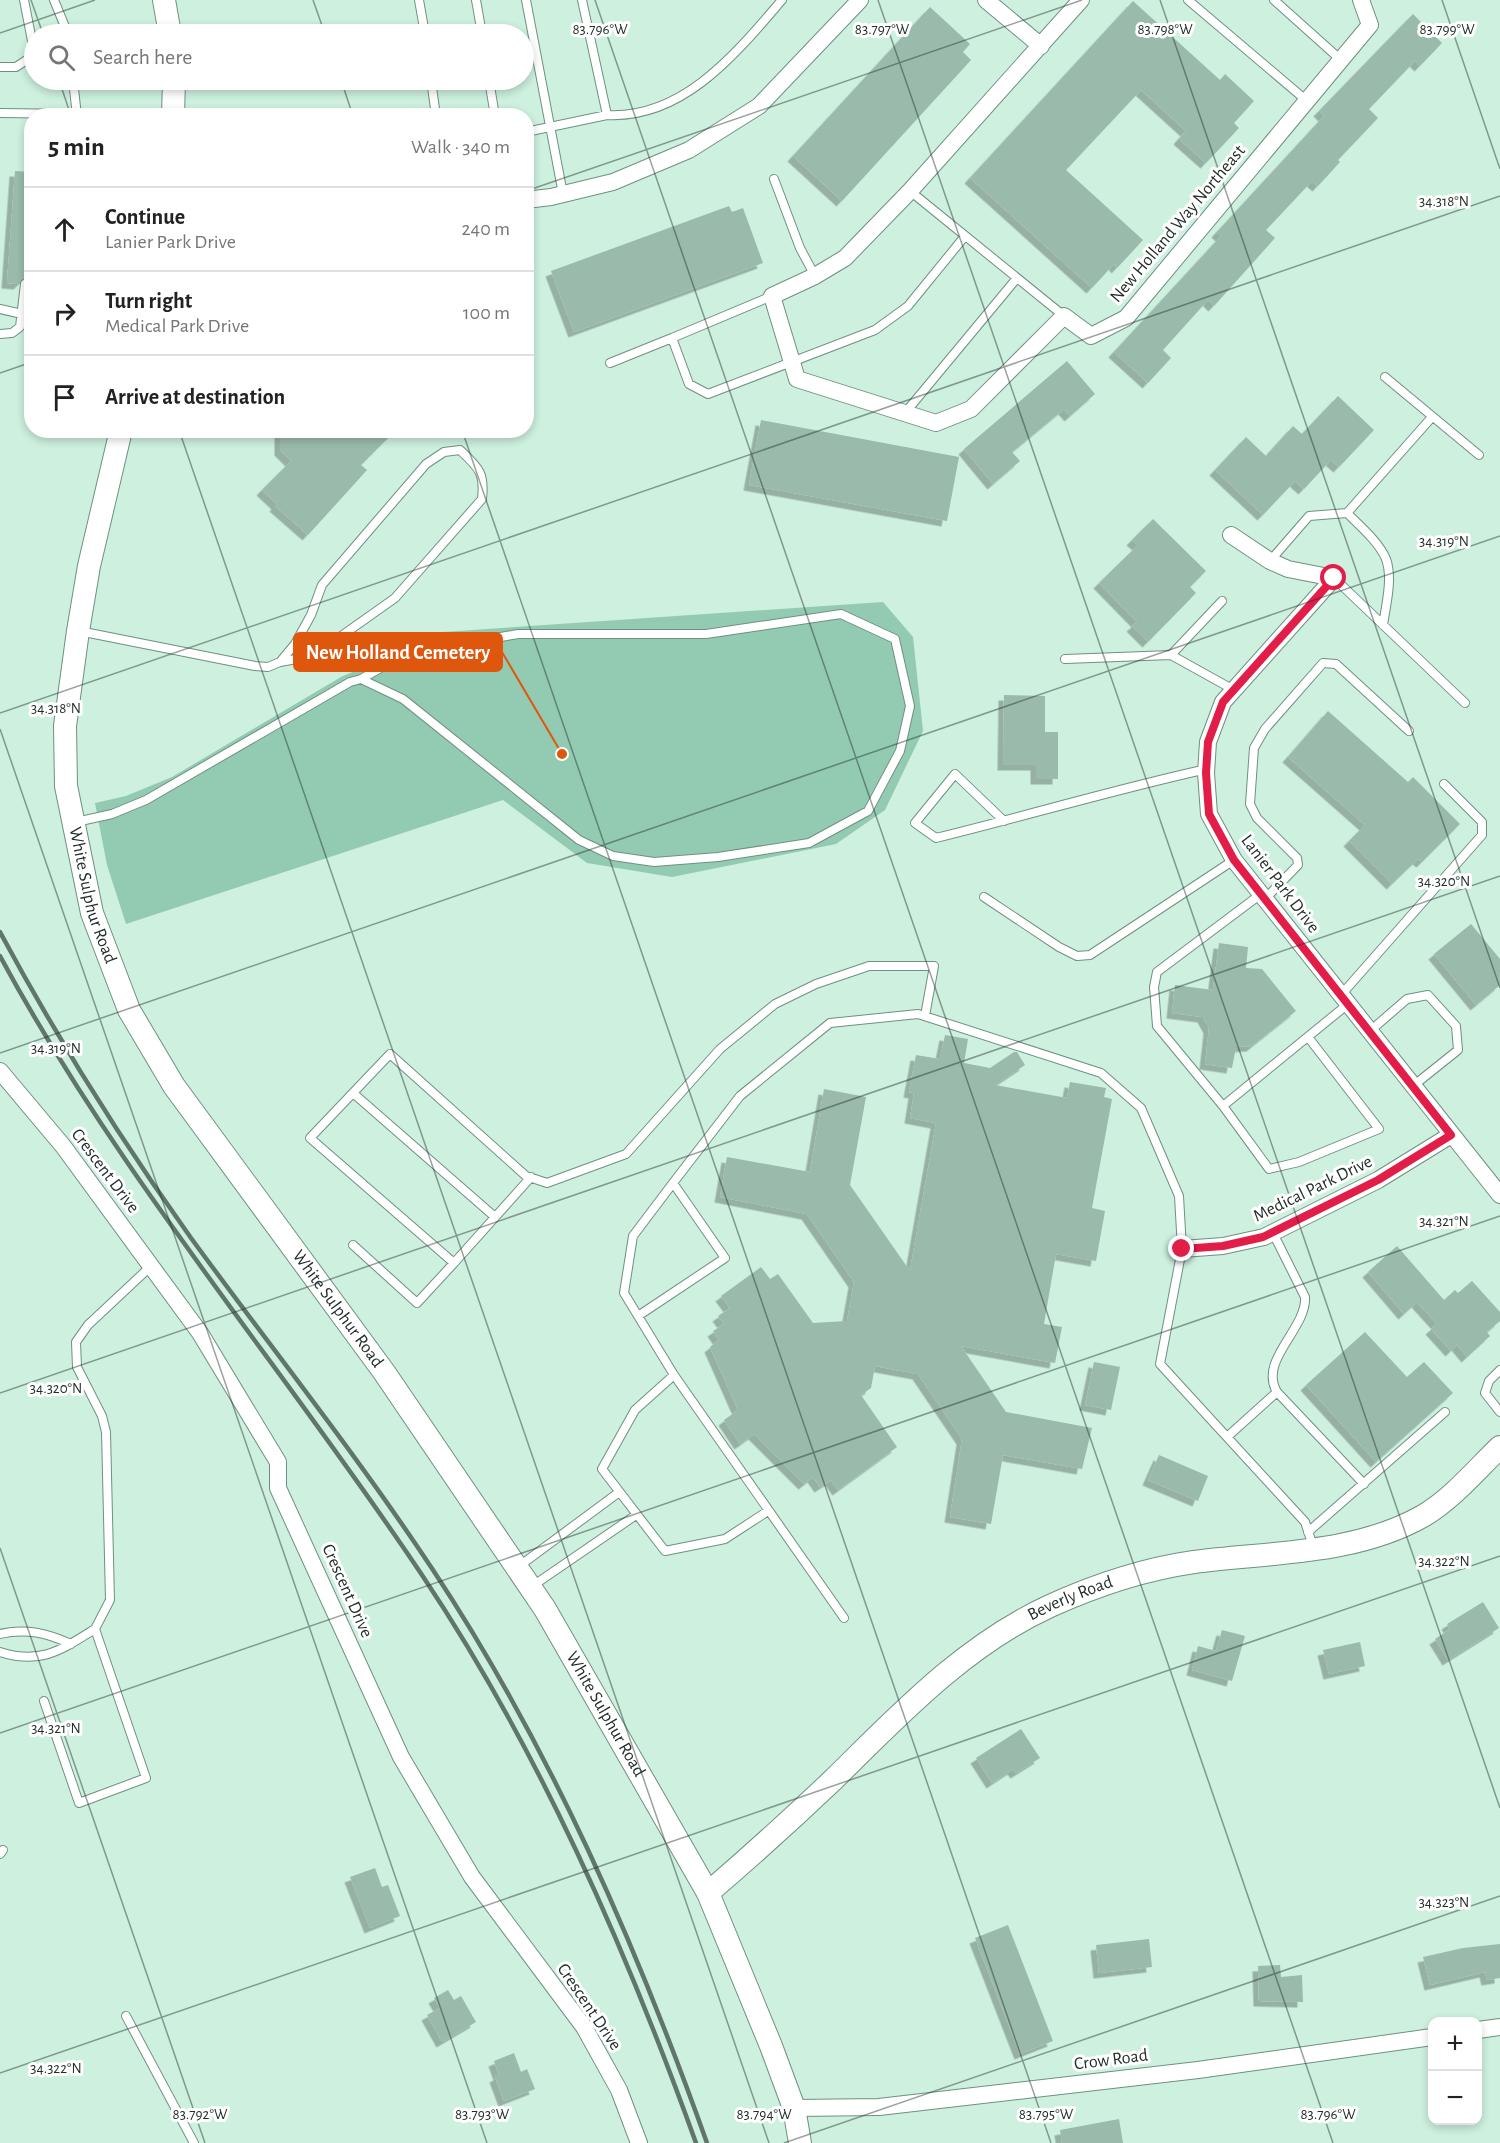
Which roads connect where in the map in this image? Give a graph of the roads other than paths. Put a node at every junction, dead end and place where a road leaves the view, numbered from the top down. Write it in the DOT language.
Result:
graph roads {
  1 [pos="24,0"];
  2 [pos="54,0"];
  3 [pos="164,0"];
  4 [pos="419,0"];
  5 [pos="476,0"];
  6 [pos="526,0"];
  7 [pos="582,0"];
  8 [pos="782,0"];
  9 [pos="860,0"];
  10 [pos="986,0"];
  11 [pos="1081,0"];
  12 [pos="1188,0"];
  13 [pos="1274,0"];
  14 [pos="1361,0"];
  15 [pos="29,24"];
  16 [pos="64,24"];
  17 [pos="168,24"];
  18 [pos="423,24"];
  19 [pos="480,24"];
  20 [pos="530,24"];
  21 [pos="534,43"];
  22 [pos="1041,46"];
  23 [pos="1341,60"];
  24 [pos="24,61"];
  25 [pos="0,67"];
  26 [pos="74,90"];
  27 [pos="174,90"];
  28 [pos="432,90"];
  29 [pos="491,90"];
  30 [pos="1307,101"];
  31 [pos="76,108"];
  32 [pos="173,108"];
  33 [pos="435,108"];
  34 [pos="494,108"];
  35 [pos="0,113"];
  36 [pos="24,114"];
  37 [pos="607,115"];
  38 [pos="550,128"];
  39 [pos="534,131"];
  40 [pos="774,179"];
  41 [pos="910,191"];
  42 [pos="563,194"];
  43 [pos="534,199"];
  44 [pos="965,236"];
  45 [pos="815,276"];
  46 [pos="1017,278"];
  47 [pos="24,294"];
  48 [pos="772,296"];
  49 [pos="0,309"];
  50 [pos="22,314"];
  51 [pos="1064,316"];
  52 [pos="0,334"];
  53 [pos="672,338"];
  54 [pos="610,363"];
  55 [pos="793,364"];
  56 [pos="1385,377"];
  57 [pos="905,413"];
  58 [pos="1432,417"];
  59 [pos="119,438"];
  60 [pos="1479,455"];
  61 [pos="1347,513"];
  62 [pos="1231,535"];
  63 [pos="1270,561"];
  64 [pos="1334,578"];
  65 [pos="1222,601"];
  66 [pos="1383,625"];
  67 [pos="78,631"];
  68 [pos="1171,655"];
  69 [pos="1065,659"];
  70 [pos="280,662"];
  71 [pos="361,680"];
  72 [pos="1234,690"];
  73 [pos="1465,703"];
  74 [pos="1409,731"];
  75 [pos="1207,768"];
  76 [pos="1444,784"];
  77 [pos="1004,821"];
  78 [pos="72,823"];
  79 [pos="1234,860"];
  80 [pos="1263,896"];
  81 [pos="984,897"];
  82 [pos="1344,1000"];
  83 [pos="925,1016"];
  84 [pos="1370,1031"];
  85 [pos="1308,1037"];
  86 [pos="0,1071"];
  87 [pos="1413,1086"];
  88 [pos="352,1093"];
  89 [pos="1223,1106"];
  90 [pos="1451,1135"];
  91 [pos="531,1177"];
  92 [pos="673,1183"];
  93 [pos="1498,1190"];
  94 [pos="495,1217"];
  95 [pos="1273,1233"];
  96 [pos="352,1245"];
  97 [pos="1182,1249"];
  98 [pos="454,1263"];
  99 [pos="151,1266"];
  100 [pos="638,1316"];
  101 [pos="1500,1370"];
  102 [pos="674,1375"];
  103 [pos="1277,1392"];
  104 [pos="1445,1412"];
  105 [pos="1500,1412"];
  106 [pos="1227,1437"];
  107 [pos="1500,1447"];
  108 [pos="1364,1484"];
  109 [pos="618,1493"];
  110 [pos="768,1510"];
  111 [pos="636,1515"];
  112 [pos="1312,1541"];
  113 [pos="518,1567"];
  114 [pos="531,1587"];
  115 [pos="843,1618"];
  116 [pos="95,1629"];
  117 [pos="0,1634"];
  118 [pos="71,1644"];
  119 [pos="0,1652"];
  120 [pos="45,1701"];
  121 [pos="708,1893"];
  122 [pos="126,2016"];
  123 [pos="1500,2027"];
  124 [pos="1482,2029"];
  125 [pos="1428,2038"];
  126 [pos="794,2108"];
  127 [pos="194,2143"];
  128 [pos="639,2143"];
  129 [pos="800,2143"];
  1 -- 15 [label="lane"];
  2 -- 16 [label="lane"];
  3 -- 17 [label="street"];
  4 -- 18 [label="lane"];
  5 -- 19 [label="lane"];
  6 -- 20 [label="lane"];
  7 -- 37 [label="lane"];
  8 -- 37 [label="lane"];
  9 -- 42 [label="street"];
  10 -- 22 [label="street"];
  11 -- 22 [label="street"];
  12 -- 30 [label="lane"];
  13 -- 23 [label="lane"];
  14 -- 23 [label="street, New Holland Way Northeast"];
  21 -- 38 [label="lane"];
  22 -- 41 [label="street"];
  23 -- 30 [label="street, New Holland Way Northeast"];
  24 -- 25 [label="lane"];
  26 -- 31 [label="lane"];
  27 -- 32 [label="street"];
  28 -- 33 [label="lane"];
  29 -- 34 [label="lane"];
  30 -- 51 [label="street, New Holland Way Northeast"];
  35 -- 36 [label="lane"];
  37 -- 38 [label="lane"];
  38 -- 39 [label="lane"];
  38 -- 42 [label="lane"];
  40 -- 45 [label="lane"];
  41 -- 44 [label="lane"];
  41 -- 45 [label="street"];
  42 -- 43 [label="street"];
  44 -- 46 [label="lane"];
  44 -- 55 [label="lane"];
  45 -- 48 [label="street"];
  46 -- 51 [label="lane"];
  46 -- 57 [label="lane"];
  47 -- 50 [label="lane"];
  48 -- 53 [label="lane"];
  48 -- 55 [label="street"];
  49 -- 50 [label="lane"];
  50 -- 52 [label="lane"];
  51 -- 57 [label="street"];
  53 -- 54 [label="lane"];
  53 -- 55 [label="lane"];
  55 -- 57 [label="street"];
  56 -- 58 [label="lane"];
  58 -- 60 [label="lane"];
  58 -- 61 [label="lane"];
  59 -- 67 [label="street, White Sulphur Road"];
  61 -- 63 [label="lane"];
  61 -- 66 [label="lane"];
  62 -- 63 [label="street"];
  63 -- 64 [label="street"];
  64 -- 66 [label="lane"];
  64 -- 72 [label="street, Lanier Park Drive"];
  65 -- 68 [label="lane"];
  66 -- 73 [label="lane"];
  67 -- 70 [label="lane"];
  67 -- 78 [label="street, White Sulphur Road"];
  68 -- 69 [label="lane"];
  68 -- 72 [label="lane"];
  70 -- 70 [label="lane"];
  71 -- 71 [label="lane"];
  71 -- 78 [label="lane"];
  72 -- 75 [label="street, Lanier Park Drive"];
  74 -- 80 [label="lane"];
  75 -- 77 [label="lane"];
  75 -- 79 [label="street, Lanier Park Drive"];
  76 -- 82 [label="lane"];
  77 -- 77 [label="lane"];
  78 -- 113 [label="street, White Sulphur Road"];
  79 -- 80 [label="street, Lanier Park Drive"];
  79 -- 81 [label="lane"];
  80 -- 82 [label="street, Lanier Park Drive"];
  80 -- 89 [label="lane"];
  82 -- 84 [label="street, Lanier Park Drive"];
  82 -- 85 [label="lane"];
  83 -- 91 [label="lane"];
  83 -- 92 [label="lane"];
  83 -- 97 [label="lane"];
  84 -- 87 [label="street, Lanier Park Drive"];
  84 -- 87 [label="lane"];
  85 -- 89 [label="lane"];
  85 -- 89 [label="lane"];
  86 -- 99 [label="street, Crescent Drive"];
  87 -- 90 [label="street, Lanier Park Drive"];
  88 -- 91 [label="lane"];
  88 -- 94 [label="lane"];
  88 -- 98 [label="lane"];
  90 -- 93 [label="street, Lanier Park Drive"];
  90 -- 95 [label="street, Medical Park Drive"];
  91 -- 94 [label="lane"];
  92 -- 100 [label="lane"];
  92 -- 100 [label="lane"];
  94 -- 98 [label="lane"];
  95 -- 97 [label="street, Medical Park Drive"];
  95 -- 103 [label="lane"];
  96 -- 98 [label="lane"];
  97 -- 106 [label="lane"];
  99 -- 116 [label="lane"];
  99 -- 128 [label="street, Crescent Drive"];
  100 -- 102 [label="lane"];
  101 -- 105 [label="lane"];
  102 -- 109 [label="lane"];
  102 -- 110 [label="lane"];
  103 -- 106 [label="lane"];
  103 -- 108 [label="lane"];
  104 -- 108 [label="lane"];
  106 -- 112 [label="lane"];
  107 -- 112 [label="street, Beverly Road"];
  108 -- 112 [label="lane"];
  109 -- 111 [label="lane"];
  109 -- 113 [label="lane"];
  110 -- 111 [label="lane"];
  110 -- 115 [label="lane"];
  111 -- 114 [label="lane"];
  112 -- 121 [label="street, Beverly Road"];
  113 -- 114 [label="street, White Sulphur Road"];
  114 -- 121 [label="street, White Sulphur Road"];
  116 -- 118 [label="lane"];
  116 -- 120 [label="lane"];
  117 -- 118 [label="lane"];
  118 -- 119 [label="lane"];
  121 -- 126 [label="street, White Sulphur Road"];
  122 -- 127 [label="lane"];
  123 -- 124 [label="street"];
  125 -- 126 [label="street, Crow Road"];
  126 -- 129 [label="street, White Sulphur Road"];
}
